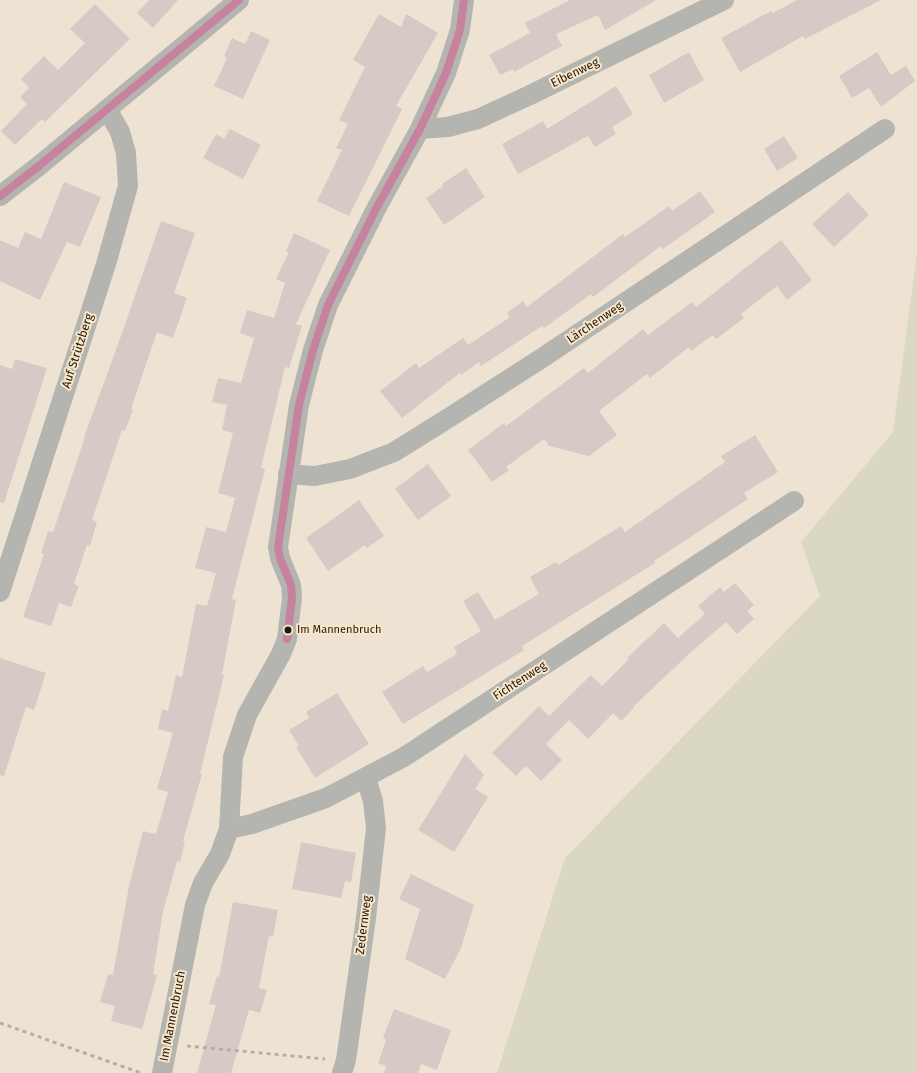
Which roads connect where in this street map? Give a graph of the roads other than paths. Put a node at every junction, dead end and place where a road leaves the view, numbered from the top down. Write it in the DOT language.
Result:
graph roads {
  1 [pos="239,0"];
  2 [pos="464,0"];
  3 [pos="724,0"];
  4 [pos="107,110"];
  5 [pos="420,129"];
  6 [pos="885,129"];
  7 [pos="0,196"];
  8 [pos="288,474"];
  9 [pos="794,501"];
  10 [pos="0,592"];
  11 [pos="366,778"];
  12 [pos="229,829"];
  13 [pos="162,1073"];
  14 [pos="342,1073"];
  1 -- 4 [label="street"];
  2 -- 5 [label="street, Im Mannenbruch"];
  3 -- 5 [label="street, Eibenweg"];
  4 -- 7 [label="street"];
  4 -- 10 [label="street, Auf Strützberg"];
  5 -- 8 [label="street, Im Mannenbruch"];
  6 -- 8 [label="street, Lärchenweg"];
  8 -- 12 [label="street, Im Mannenbruch"];
  9 -- 11 [label="street, Fichtenweg"];
  11 -- 12 [label="street, Fichtenweg"];
  11 -- 14 [label="street, Zedernweg"];
  12 -- 13 [label="street, Im Mannenbruch"];
}
